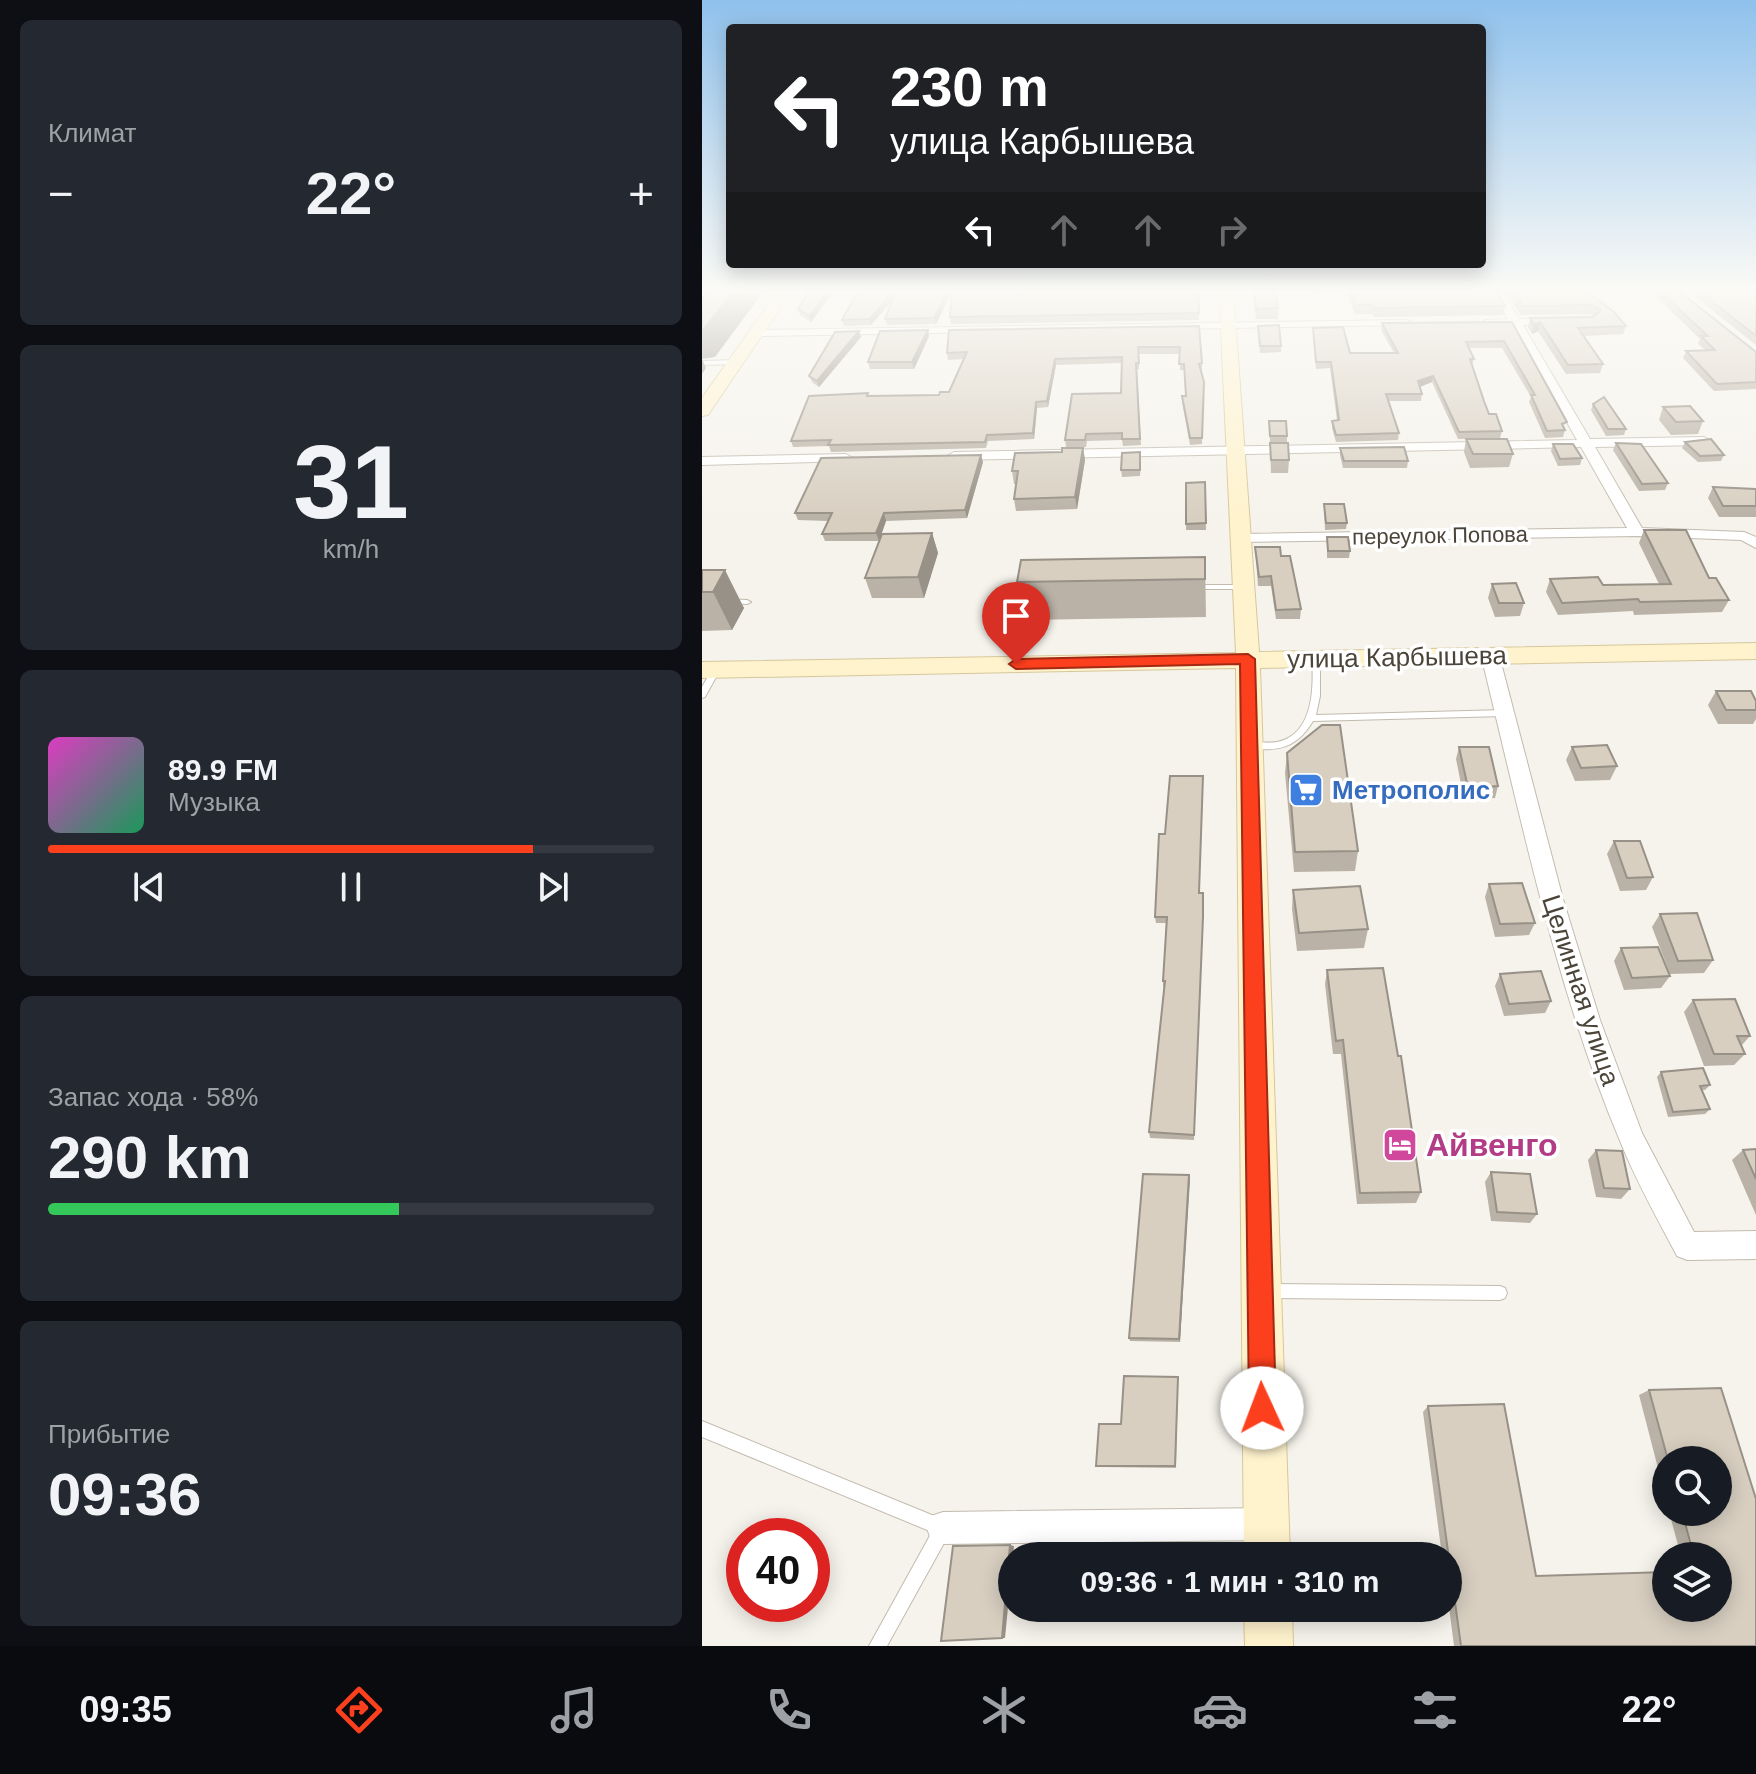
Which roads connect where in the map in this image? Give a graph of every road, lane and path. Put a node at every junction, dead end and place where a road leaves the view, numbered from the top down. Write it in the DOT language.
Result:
graph roads {
  1 [pos="735,365"];
  2 [pos="1231,365"];
  3 [pos="1540,365"];
  4 [pos="702,411"];
  5 [pos="1704,441"];
  6 [pos="1586,444"];
  7 [pos="1235,451"];
  8 [pos="937,456"];
  9 [pos="859,458"];
  10 [pos="702,461"];
  11 [pos="1637,532"];
  12 [pos="1242,538"];
  13 [pos="1756,543"];
  14 [pos="1181,587"];
  15 [pos="1244,587"];
  16 [pos="702,600"];
  17 [pos="747,602"];
  18 [pos="1756,651"];
  19 [pos="1490,655"];
  20 [pos="1248,659"];
  21 [pos="1316,660"];
  22 [pos="709,670"];
  23 [pos="702,695"];
  24 [pos="1505,713"];
  25 [pos="1310,718"];
  26 [pos="1249,746"];
  27 [pos="1756,1245"];
  28 [pos="1259,1291"];
  29 [pos="1500,1293"];
  30 [pos="702,1429"];
  31 [pos="943,1528"];
  32 [pos="1266,1540"];
  33 [pos="1268,1622"];
  34 [pos="878,1646"];
  35 [pos="1269,1646"];
  1 -- 4 [label="street"];
  2 -- 7 [label="street"];
  3 -- 6 [label="street"];
  5 -- 6 [label="street"];
  6 -- 7 [label="street"];
  6 -- 11 [label="street"];
  7 -- 8 [label="street"];
  7 -- 12 [label="street"];
  9 -- 10 [label="street"];
  11 -- 12 [label="street, переулок Попова"];
  11 -- 13 [label="street, переулок Попова"];
  12 -- 15 [label="street"];
  14 -- 15 [label="lane"];
  15 -- 20 [label="street"];
  16 -- 17 [label="lane"];
  18 -- 19 [label="street, улица Карбышева"];
  19 -- 21 [label="street, улица Карбышева"];
  19 -- 24 [label="street, Целинная улица"];
  20 -- 21 [label="street, улица Карбышева"];
  20 -- 22 [label="street, улица Карбышева"];
  20 -- 26 [label="street"];
  21 -- 25 [label="lane"];
  22 -- 23 [label="lane"];
  24 -- 25 [label="lane"];
  24 -- 27 [label="street, Целинная улица"];
  25 -- 26 [label="lane"];
  26 -- 28 [label="street"];
  28 -- 29 [label="lane"];
  28 -- 32 [label="street"];
  30 -- 31 [label="lane"];
  31 -- 32 [label="street"];
  31 -- 34 [label="lane"];
  33 -- 35 [label="street"];
}
